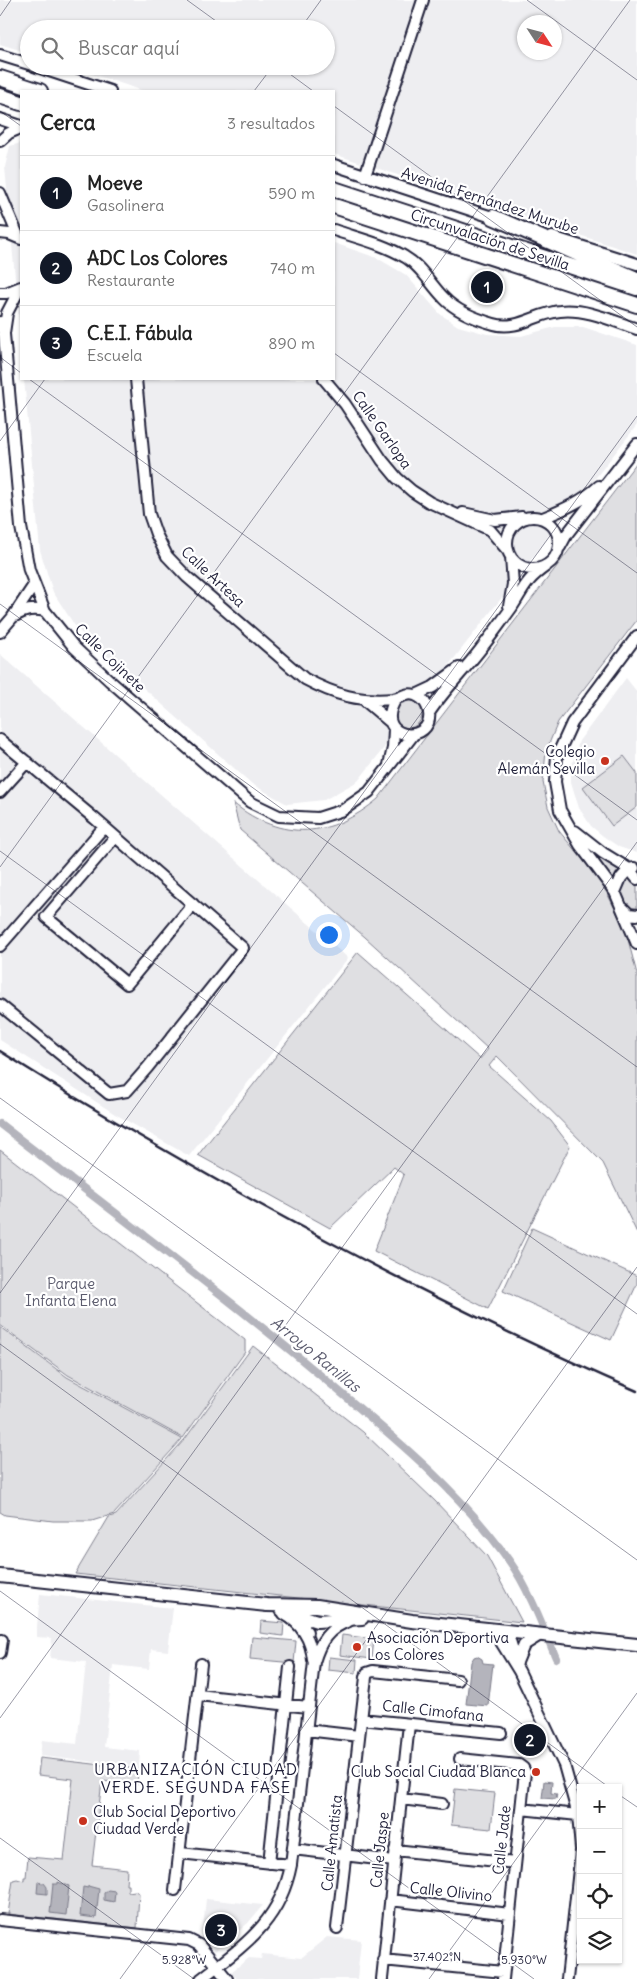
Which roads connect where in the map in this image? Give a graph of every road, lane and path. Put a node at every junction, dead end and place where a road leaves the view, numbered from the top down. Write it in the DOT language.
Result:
graph roads {
  1 [pos="422,0"];
  2 [pos="0,55"];
  3 [pos="20,61"];
  4 [pos="61,75"];
  5 [pos="0,76"];
  6 [pos="37,90"];
  7 [pos="107,90"];
  8 [pos="0,96"];
  9 [pos="20,103"];
  10 [pos="0,119"];
  11 [pos="20,127"];
  12 [pos="20,128"];
  13 [pos="0,141"];
  14 [pos="335,165"];
  15 [pos="365,176"];
  16 [pos="335,189"];
  17 [pos="0,193"];
  18 [pos="335,206"];
  19 [pos="493,218"];
  20 [pos="335,230"];
  21 [pos="0,233"];
  22 [pos="20,239"];
  23 [pos="637,264"];
  24 [pos="637,280"];
  25 [pos="20,287"];
  26 [pos="637,288"];
  27 [pos="0,293"];
  28 [pos="637,305"];
  29 [pos="0,322"];
  30 [pos="637,329"];
  31 [pos="4,334"];
  32 [pos="136,380"];
  33 [pos="325,380"];
  34 [pos="637,444"];
  35 [pos="620,466"];
  36 [pos="444,509"];
  37 [pos="526,517"];
  38 [pos="543,518"];
  39 [pos="560,547"];
  40 [pos="510,554"];
  41 [pos="546,566"];
  42 [pos="34,585"];
  43 [pos="45,611"];
  44 [pos="505,616"];
  45 [pos="12,618"];
  46 [pos="0,632"];
  47 [pos="637,636"];
  48 [pos="479,651"];
  49 [pos="416,695"];
  50 [pos="396,699"];
  51 [pos="364,700"];
  52 [pos="430,713"];
  53 [pos="392,726"];
  54 [pos="414,734"];
  55 [pos="0,740"];
  56 [pos="26,762"];
  57 [pos="388,768"];
  58 [pos="0,792"];
  59 [pos="567,823"];
  60 [pos="104,827"];
  61 [pos="116,837"];
  62 [pos="633,868"];
  63 [pos="637,879"];
  64 [pos="614,892"];
  65 [pos="193,904"];
  66 [pos="622,907"];
  67 [pos="637,915"];
  68 [pos="637,944"];
  69 [pos="0,946"];
  70 [pos="0,1005"];
  71 [pos="0,1576"];
  72 [pos="267,1605"];
  73 [pos="317,1606"];
  74 [pos="377,1616"];
  75 [pos="353,1619"];
  76 [pos="331,1621"];
  77 [pos="304,1626"];
  78 [pos="493,1629"];
  79 [pos="507,1631"];
  80 [pos="326,1634"];
  81 [pos="540,1635"];
  82 [pos="2,1640"];
  83 [pos="637,1645"];
  84 [pos="502,1646"];
  85 [pos="0,1653"];
  86 [pos="314,1662"];
  87 [pos="201,1664"];
  88 [pos="518,1666"];
  89 [pos="290,1667"];
  90 [pos="458,1680"];
  91 [pos="198,1695"];
  92 [pos="286,1704"];
  93 [pos="308,1707"];
  94 [pos="361,1719"];
  95 [pos="409,1724"];
  96 [pos="306,1730"];
  97 [pos="501,1733"];
  98 [pos="359,1736"];
  99 [pos="460,1759"];
  100 [pos="401,1800"];
  101 [pos="442,1804"];
  102 [pos="521,1809"];
  103 [pos="577,1811"];
  104 [pos="577,1815"];
  105 [pos="293,1849"];
  106 [pos="180,1853"];
  107 [pos="346,1855"];
  108 [pos="395,1855"];
  109 [pos="269,1863"];
  110 [pos="515,1863"];
  111 [pos="291,1866"];
  112 [pos="578,1874"];
  113 [pos="176,1890"];
  114 [pos="390,1900"];
  115 [pos="510,1914"];
  116 [pos="0,1920"];
  117 [pos="338,1928"];
  118 [pos="383,1960"];
  119 [pos="218,1966"];
  120 [pos="503,1975"];
  121 [pos="201,1979"];
  122 [pos="227,1979"];
  123 [pos="382,1979"];
  124 [pos="567,1979"];
  1 -- 15 [label="street"];
  2 -- 3 [label="street"];
  4 -- 7 [label="street"];
  5 -- 6 [label="highway"];
  8 -- 9 [label="highway"];
  10 -- 11 [label="street"];
  12 -- 13 [label="street"];
  14 -- 15 [label="street, Avenida Fernández Murube"];
  15 -- 19 [label="street, Avenida Fernández Murube"];
  16 -- 26 [label="highway, Circunvalación de Sevilla"];
  17 -- 22 [label="street"];
  18 -- 28 [label="highway, Circunvalación de Sevilla"];
  19 -- 23 [label="street, Avenida Fernández Murube"];
  19 -- 24 [label="highway"];
  20 -- 30 [label="street"];
  21 -- 22 [label="street"];
  25 -- 27 [label="street"];
  25 -- 31 [label="street, Calle Cojinete"];
  29 -- 31 [label="street, Calle Cojinete"];
  31 -- 42 [label="street, Calle Cojinete"];
  32 -- 51 [label="street, Calle Artesa"];
  33 -- 36 [label="street, Calle Garlopa"];
  34 -- 35 [label="street"];
  35 -- 38 [label="street"];
  35 -- 39 [label="street"];
  36 -- 37 [label="street, Calle Garlopa"];
  36 -- 40 [label="street, Calle Garlopa"];
  37 -- 38 [label="street"];
  37 -- 40 [label="street"];
  38 -- 39 [label="street"];
  39 -- 41 [label="street"];
  40 -- 41 [label="street"];
  40 -- 44 [label="street"];
  41 -- 44 [label="street"];
  42 -- 43 [label="street, Calle Cojinete"];
  42 -- 45 [label="street"];
  43 -- 45 [label="street"];
  43 -- 57 [label="street, Calle Cojinete"];
  44 -- 48 [label="street"];
  45 -- 46 [label="street"];
  47 -- 59 [label="street"];
  48 -- 49 [label="street"];
  48 -- 52 [label="street"];
  49 -- 50 [label="street"];
  49 -- 52 [label="street"];
  50 -- 51 [label="street, Calle Artesa"];
  50 -- 53 [label="street"];
  51 -- 53 [label="street, Calle Artesa"];
  52 -- 54 [label="street"];
  53 -- 54 [label="street"];
  53 -- 57 [label="street, Calle Cojinete"];
  54 -- 57 [label="street, Calle Cojinete"];
  55 -- 56 [label="street"];
  56 -- 58 [label="street"];
  56 -- 60 [label="street"];
  59 -- 62 [label="street"];
  59 -- 64 [label="street"];
  60 -- 61 [label="street"];
  60 -- 69 [label="street"];
  61 -- 65 [label="street"];
  61 -- 65 [label="street"];
  62 -- 63 [label="street"];
  62 -- 64 [label="street"];
  64 -- 66 [label="street"];
  65 -- 70 [label="street"];
  66 -- 67 [label="street"];
  66 -- 68 [label="street"];
  71 -- 72 [label="main road"];
  72 -- 73 [label="main road"];
  72 -- 77 [label="main road"];
  73 -- 74 [label="main road"];
  73 -- 76 [label="street"];
  73 -- 77 [label="street"];
  74 -- 75 [label="main road"];
  74 -- 78 [label="main road"];
  75 -- 76 [label="main road"];
  75 -- 80 [label="street"];
  76 -- 77 [label="main road"];
  76 -- 80 [label="street"];
  77 -- 80 [label="street"];
  77 -- 86 [label="street"];
  78 -- 79 [label="main road"];
  78 -- 84 [label="street"];
  79 -- 81 [label="main road"];
  79 -- 84 [label="street"];
  79 -- 88 [label="street"];
  80 -- 86 [label="street"];
  81 -- 83 [label="main road"];
  81 -- 88 [label="street"];
  82 -- 85 [label="street"];
  84 -- 88 [label="street"];
  86 -- 93 [label="street"];
  87 -- 91 [label="street"];
  88 -- 103 [label="street"];
  89 -- 92 [label="street"];
  90 -- 94 [label="street, Calle Amatista"];
  91 -- 92 [label="street"];
  91 -- 106 [label="street"];
  92 -- 93 [label="street"];
  92 -- 109 [label="street"];
  93 -- 96 [label="street"];
  94 -- 95 [label="street, Calle Cimofana"];
  94 -- 98 [label="street, Calle Amatista"];
  95 -- 97 [label="street, Calle Cimofana"];
  95 -- 100 [label="street, Calle Jaspe"];
  96 -- 98 [label="street"];
  96 -- 105 [label="street"];
  98 -- 107 [label="street, Calle Amatista"];
  99 -- 102 [label="street, Calle Jade"];
  100 -- 101 [label="street"];
  100 -- 108 [label="street, Calle Jaspe"];
  102 -- 104 [label="street"];
  102 -- 110 [label="street, Calle Jade"];
  105 -- 107 [label="street"];
  105 -- 111 [label="street"];
  106 -- 109 [label="street"];
  106 -- 113 [label="street"];
  107 -- 108 [label="street"];
  107 -- 117 [label="street, Calle Amatista"];
  108 -- 110 [label="street"];
  108 -- 114 [label="street, Calle Jaspe"];
  109 -- 111 [label="street"];
  110 -- 115 [label="street, Calle Jade"];
  111 -- 119 [label="street"];
  112 -- 124 [label="street"];
  114 -- 115 [label="street, Calle Olivino"];
  114 -- 118 [label="street, Calle Jaspe"];
  115 -- 120 [label="street, Calle Jade"];
  116 -- 119 [label="street"];
  118 -- 120 [label="street"];
  118 -- 123 [label="street, Calle Jaspe"];
  119 -- 121 [label="street"];
  119 -- 122 [label="street"];
}
